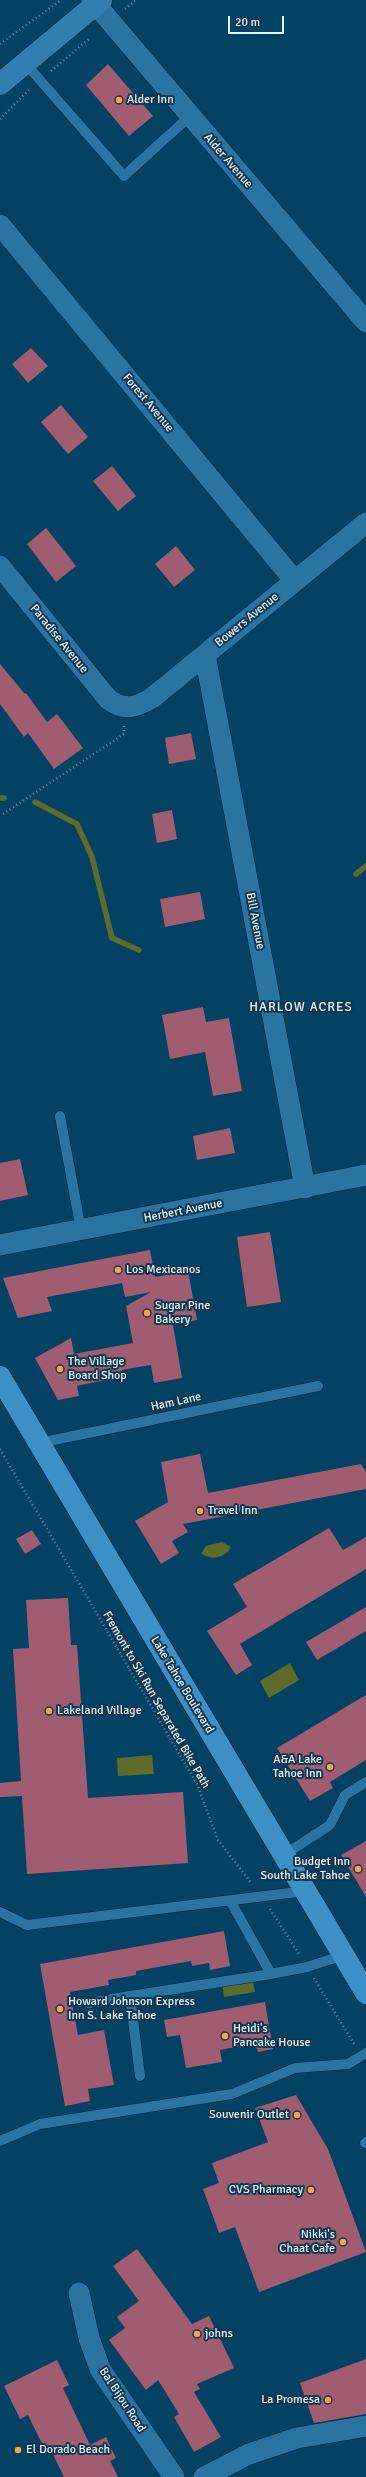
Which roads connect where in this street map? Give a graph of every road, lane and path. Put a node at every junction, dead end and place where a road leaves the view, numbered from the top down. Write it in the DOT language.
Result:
graph roads {
  1 [pos="61,0"];
  2 [pos="136,0"];
  3 [pos="96,2"];
  4 [pos="123,11"];
  5 [pos="0,44"];
  6 [pos="25,63"];
  7 [pos="0,84"];
  8 [pos="190,116"];
  9 [pos="0,225"];
  10 [pos="366,322"];
  11 [pos="366,523"];
  12 [pos="0,566"];
  13 [pos="295,581"];
  14 [pos="205,655"];
  15 [pos="122,708"];
  16 [pos="2,814"];
  17 [pos="60,1116"];
  18 [pos="366,1175"];
  19 [pos="305,1188"];
  20 [pos="81,1230"];
  21 [pos="0,1245"];
  22 [pos="0,1377"];
  23 [pos="318,1386"];
  24 [pos="39,1443"];
  25 [pos="0,1449"];
  26 [pos="366,1782"];
  27 [pos="284,1855"];
  28 [pos="306,1891"];
  29 [pos="262,1897"];
  30 [pos="230,1902"];
  31 [pos="0,1912"];
  32 [pos="300,1956"];
  33 [pos="344,1956"];
  34 [pos="271,1974"];
  35 [pos="318,1984"];
  36 [pos="366,1993"];
  37 [pos="130,1996"];
  38 [pos="89,2003"];
  39 [pos="362,2052"];
  40 [pos="140,2076"];
  41 [pos="0,2141"];
  42 [pos="79,2293"];
  43 [pos="366,2426"];
  44 [pos="174,2477"];
  45 [pos="204,2477"];
  1 -- 5 [label="path"];
  2 -- 4 [label="path"];
  3 -- 6 [label="main road"];
  3 -- 8 [label="street, Alder Avenue"];
  6 -- 7 [label="main road"];
  6 -- 8 [label="lane"];
  8 -- 10 [label="street, Alder Avenue"];
  9 -- 13 [label="street, Forest Avenue"];
  11 -- 13 [label="street, Bowers Avenue"];
  12 -- 15 [label="street, Paradise Avenue"];
  13 -- 14 [label="street, Bowers Avenue"];
  14 -- 15 [label="street, Bowers Avenue"];
  14 -- 19 [label="street, Bill Avenue"];
  15 -- 16 [label="path"];
  17 -- 20 [label="lane"];
  18 -- 19 [label="street, Herbert Avenue"];
  19 -- 20 [label="street, Herbert Avenue"];
  20 -- 21 [label="street, Herbert Avenue"];
  22 -- 24 [label="highway, Lake Tahoe Boulevard"];
  23 -- 24 [label="lane, Ham Lane"];
  24 -- 27 [label="highway, Lake Tahoe Boulevard"];
  25 -- 29 [label="path, Fremont to Ski Run Separated Bike Path"];
  26 -- 27 [label="lane"];
  27 -- 28 [label="highway, Lake Tahoe Boulevard"];
  28 -- 29 [label="lane"];
  28 -- 33 [label="highway, Lake Tahoe Boulevard"];
  29 -- 30 [label="lane"];
  29 -- 32 [label="path, Fremont to Ski Run Separated Bike Path"];
  30 -- 31 [label="lane"];
  30 -- 34 [label="lane"];
  33 -- 34 [label="lane"];
  33 -- 36 [label="highway, Lake Tahoe Boulevard"];
  34 -- 37 [label="lane"];
  35 -- 39 [label="path"];
  37 -- 38 [label="lane"];
  37 -- 40 [label="lane"];
  39 -- 41 [label="lane"];
  42 -- 44 [label="street, Bal Bijou Road"];
  43 -- 45 [label="street"];
}
